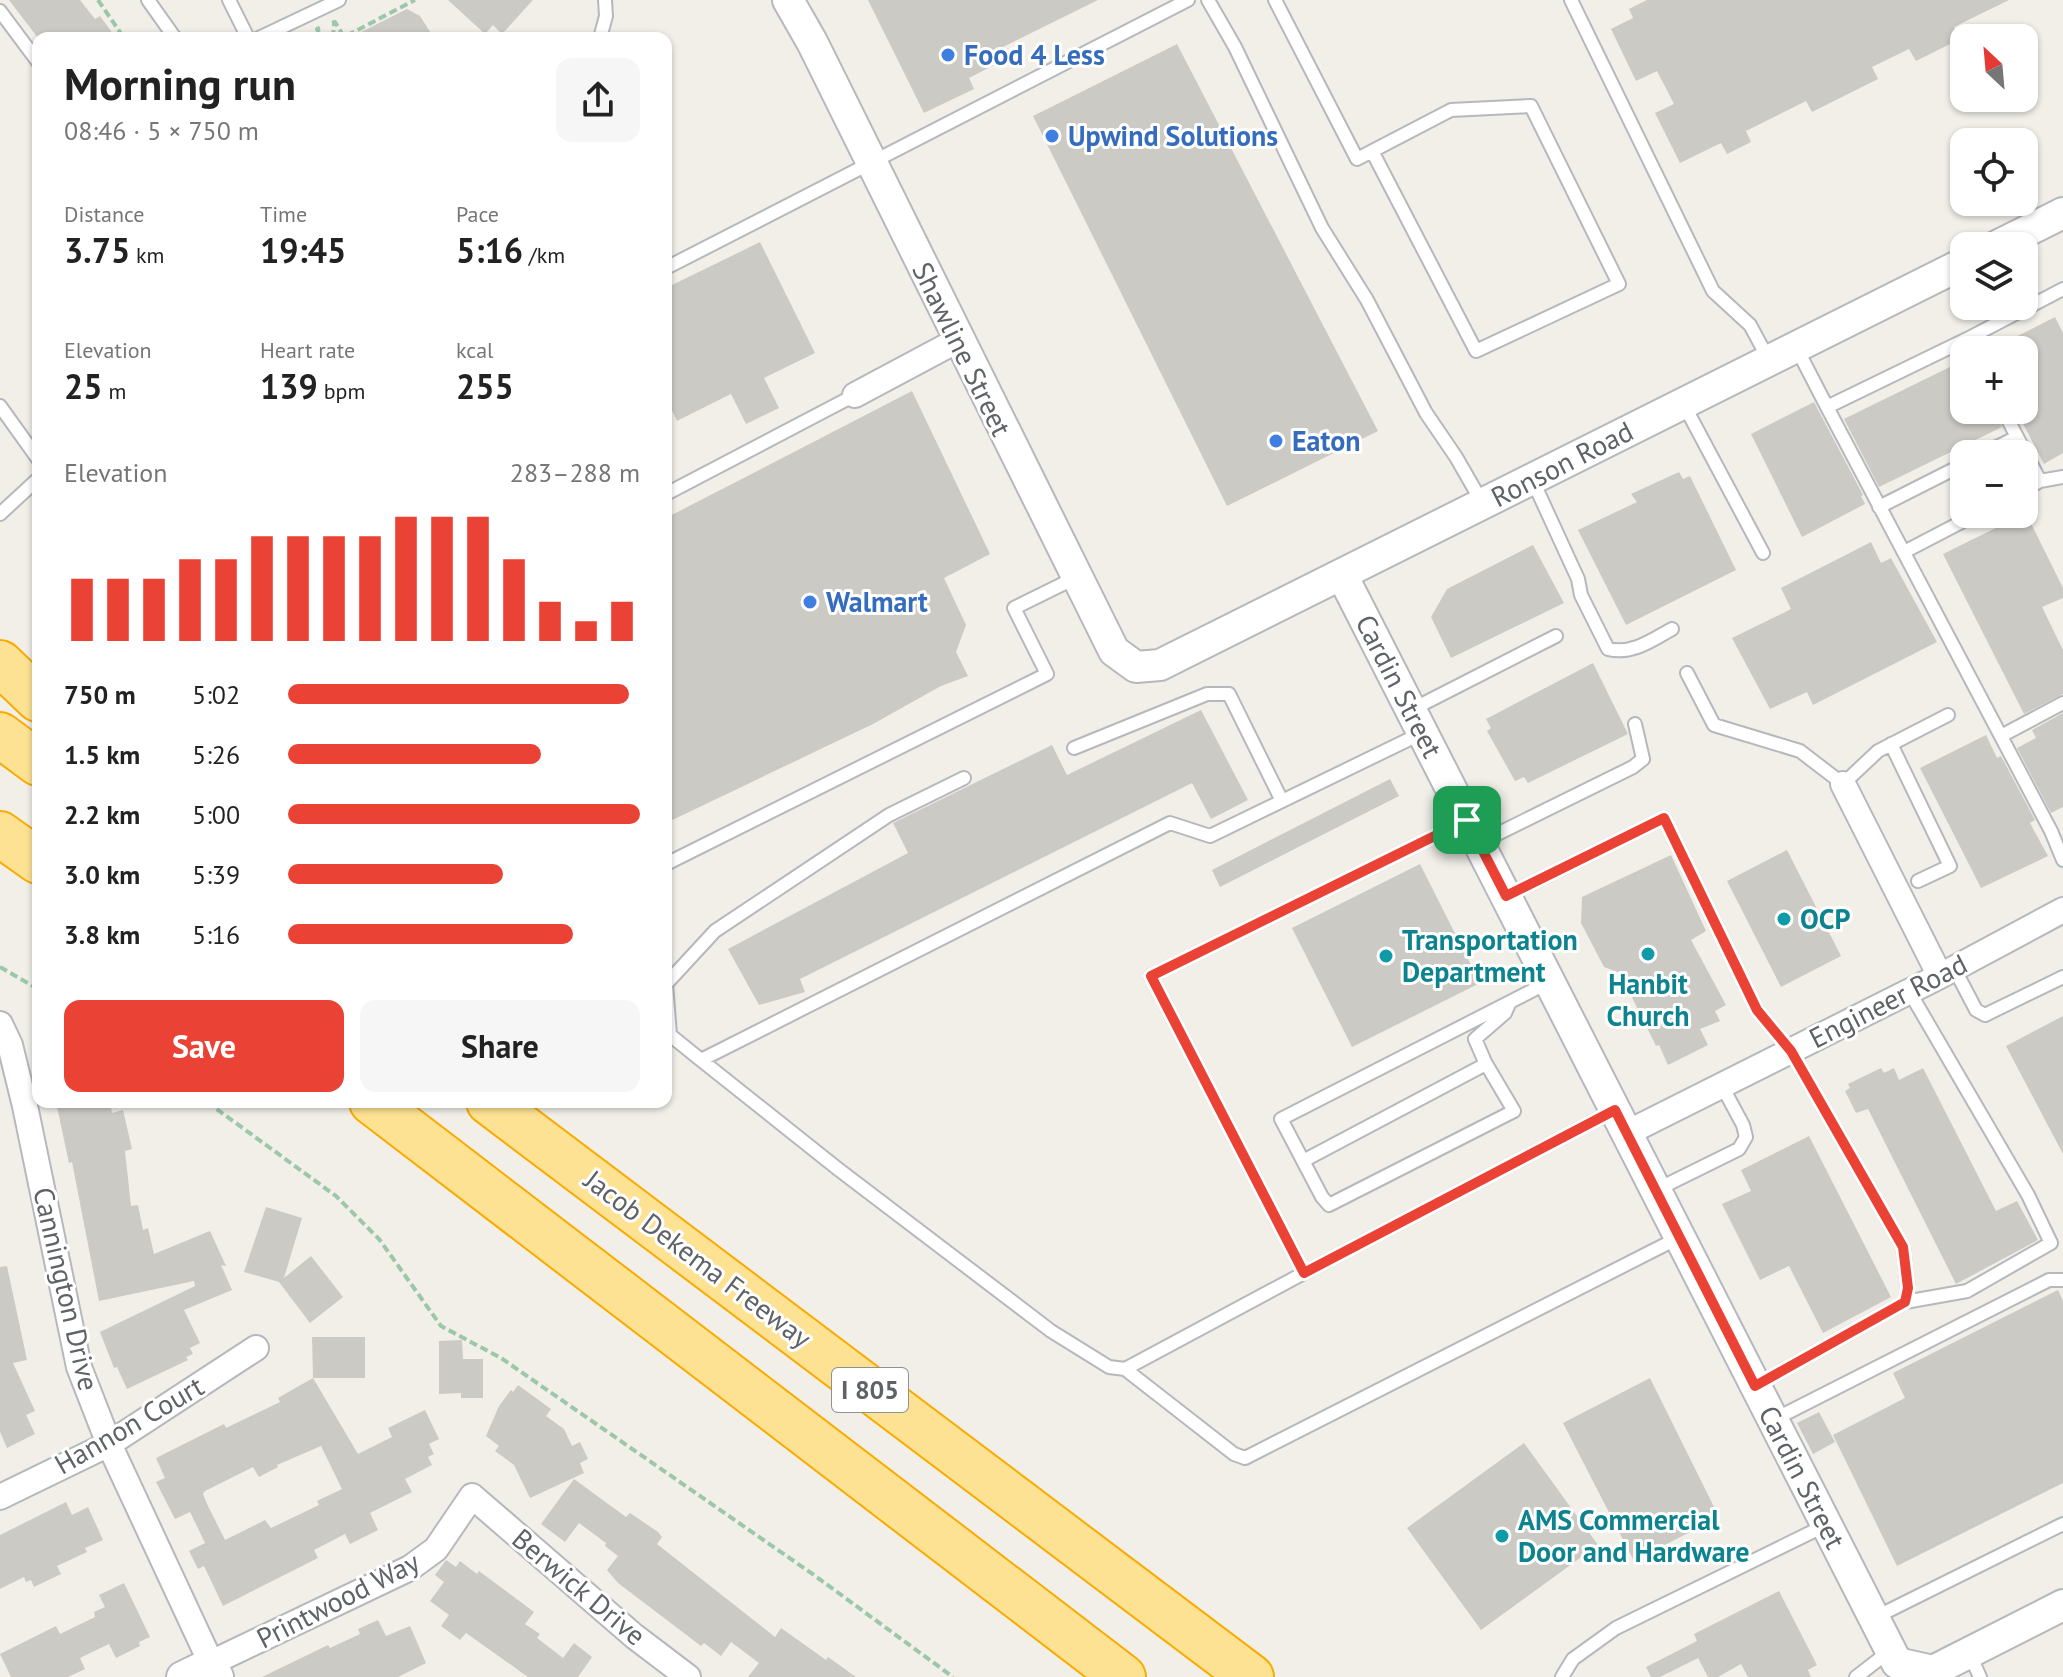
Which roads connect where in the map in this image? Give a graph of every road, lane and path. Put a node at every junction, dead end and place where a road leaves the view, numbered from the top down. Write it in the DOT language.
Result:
graph roads {
  1 [pos="98,0"];
  2 [pos="148,0"];
  3 [pos="229,0"];
  4 [pos="339,0"];
  5 [pos="415,0"];
  6 [pos="605,0"];
  7 [pos="788,0"];
  8 [pos="1188,0"];
  9 [pos="1208,0"];
  10 [pos="1275,0"];
  11 [pos="1571,0"];
  12 [pos="0,11"];
  13 [pos="335,22"];
  14 [pos="120,32"];
  15 [pos="171,32"];
  16 [pos="245,32"];
  17 [pos="272,32"];
  18 [pos="318,32"];
  19 [pos="334,32"];
  20 [pos="341,32"];
  21 [pos="354,32"];
  22 [pos="602,32"];
  23 [pos="32,54"];
  24 [pos="1372,151"];
  25 [pos="871,164"];
  26 [pos="2063,213"];
  27 [pos="2025,232"];
  28 [pos="672,265"];
  29 [pos="1950,270"];
  30 [pos="2063,289"];
  31 [pos="1984,336"];
  32 [pos="958,340"];
  33 [pos="1796,347"];
  34 [pos="1950,353"];
  35 [pos="1769,360"];
  36 [pos="855,395"];
  37 [pos="1683,403"];
  38 [pos="0,406"];
  39 [pos="1827,407"];
  40 [pos="2010,424"];
  41 [pos="2017,437"];
  42 [pos="2011,440"];
  43 [pos="32,451"];
  44 [pos="1950,471"];
  45 [pos="2063,477"];
  46 [pos="1532,479"];
  47 [pos="2040,481"];
  48 [pos="32,485"];
  49 [pos="672,491"];
  50 [pos="1483,504"];
  51 [pos="1879,507"];
  52 [pos="0,514"];
  53 [pos="1950,528"];
  54 [pos="1904,552"];
  55 [pos="1763,553"];
  56 [pos="1342,575"];
  57 [pos="1077,577"];
  58 [pos="1672,629"];
  59 [pos="1556,636"];
  60 [pos="1160,665"];
  61 [pos="1687,673"];
  62 [pos="2063,703"];
  63 [pos="1948,715"];
  64 [pos="1417,721"];
  65 [pos="1635,724"];
  66 [pos="0,735"];
  67 [pos="2001,736"];
  68 [pos="1891,744"];
  69 [pos="1074,748"];
  70 [pos="32,759"];
  71 [pos="964,778"];
  72 [pos="1843,784"];
  73 [pos="1282,801"];
  74 [pos="2057,828"];
  75 [pos="1473,831"];
  76 [pos="0,834"];
  77 [pos="32,857"];
  78 [pos="2063,860"];
  79 [pos="672,861"];
  80 [pos="1918,881"];
  81 [pos="1506,896"];
  82 [pos="2063,910"];
  83 [pos="0,967"];
  84 [pos="1947,972"];
  85 [pos="2063,977"];
  86 [pos="672,978"];
  87 [pos="1549,982"];
  88 [pos="32,986"];
  89 [pos="1909,991"];
  90 [pos="1509,1004"];
  91 [pos="0,1024"];
  92 [pos="672,1037"];
  93 [pos="1791,1051"];
  94 [pos="701,1060"];
  95 [pos="1486,1064"];
  96 [pos="1722,1086"];
  97 [pos="215,1108"];
  98 [pos="380,1108"];
  99 [pos="497,1108"];
  100 [pos="1621,1122"];
  101 [pos="1303,1161"];
  102 [pos="1656,1190"];
  103 [pos="1680,1237"];
  104 [pos="1304,1273"];
  105 [pos="2063,1280"];
  106 [pos="1905,1302"];
  107 [pos="256,1348"];
  108 [pos="1125,1369"];
  109 [pos="1755,1386"];
  110 [pos="1773,1420"];
  111 [pos="109,1444"];
  112 [pos="472,1496"];
  113 [pos="0,1497"];
  114 [pos="2063,1524"];
  115 [pos="1826,1525"];
  116 [pos="2063,1605"];
  117 [pos="1874,1617"];
  118 [pos="1891,1650"];
  119 [pos="1974,1665"];
  120 [pos="214,1670"];
  121 [pos="182,1677"];
  122 [pos="688,1677"];
  123 [pos="953,1677"];
  124 [pos="1123,1677"];
  125 [pos="1251,1677"];
  126 [pos="1562,1677"];
  127 [pos="1856,1677"];
  1 -- 14 [label="path"];
  2 -- 15 [label="lane"];
  3 -- 16 [label="lane"];
  4 -- 17 [label="lane"];
  5 -- 21 [label="path"];
  6 -- 22 [label="lane"];
  7 -- 25 [label="street, Shawline Street"];
  8 -- 25 [label="lane"];
  9 -- 50 [label="lane"];
  10 -- 24 [label="lane"];
  11 -- 35 [label="lane"];
  12 -- 23 [label="lane"];
  13 -- 18 [label="path"];
  13 -- 19 [label="path"];
  13 -- 20 [label="path"];
  24 -- 24 [label="lane"];
  25 -- 28 [label="lane"];
  25 -- 32 [label="street, Shawline Street"];
  26 -- 27 [label="street"];
  29 -- 33 [label="street, Ronson Road"];
  30 -- 31 [label="lane"];
  32 -- 36 [label="street"];
  32 -- 57 [label="street, Shawline Street"];
  33 -- 35 [label="street, Ronson Road"];
  33 -- 39 [label="lane"];
  34 -- 39 [label="lane"];
  35 -- 37 [label="street, Ronson Road"];
  36 -- 49 [label="lane"];
  37 -- 46 [label="street, Ronson Road"];
  37 -- 55 [label="lane"];
  38 -- 43 [label="lane"];
  39 -- 51 [label="lane"];
  40 -- 41 [label="lane"];
  41 -- 42 [label="lane"];
  41 -- 47 [label="lane"];
  44 -- 51 [label="lane"];
  45 -- 47 [label="lane"];
  46 -- 50 [label="street, Ronson Road"];
  46 -- 58 [label="lane"];
  48 -- 52 [label="lane"];
  50 -- 56 [label="street, Ronson Road"];
  51 -- 54 [label="lane"];
  53 -- 54 [label="lane"];
  54 -- 67 [label="lane"];
  56 -- 60 [label="street, Ronson Road"];
  56 -- 64 [label="street, Cardin Street"];
  57 -- 60 [label="street, Shawline Street"];
  57 -- 79 [label="lane"];
  59 -- 64 [label="lane"];
  61 -- 72 [label="lane"];
  62 -- 67 [label="lane"];
  63 -- 68 [label="lane"];
  64 -- 73 [label="lane"];
  64 -- 75 [label="street, Cardin Street"];
  65 -- 75 [label="lane"];
  66 -- 70 [label="highway"];
  67 -- 74 [label="lane"];
  68 -- 72 [label="lane"];
  68 -- 80 [label="lane"];
  69 -- 73 [label="lane"];
  71 -- 86 [label="lane"];
  72 -- 84 [label="street"];
  73 -- 94 [label="lane"];
  74 -- 78 [label="lane"];
  75 -- 81 [label="street, Cardin Street"];
  75 -- 104 [label="lane"];
  76 -- 77 [label="highway"];
  81 -- 87 [label="street, Cardin Street"];
  81 -- 93 [label="lane"];
  82 -- 84 [label="street, Engineer Road"];
  83 -- 88 [label="path"];
  84 -- 85 [label="lane"];
  84 -- 89 [label="street, Engineer Road"];
  87 -- 90 [label="lane"];
  87 -- 100 [label="street, Cardin Street"];
  89 -- 93 [label="street, Engineer Road"];
  89 -- 106 [label="lane"];
  90 -- 95 [label="lane"];
  90 -- 101 [label="lane"];
  91 -- 111 [label="street, Cannington Drive"];
  92 -- 94 [label="lane"];
  93 -- 96 [label="street, Engineer Road"];
  93 -- 106 [label="lane"];
  94 -- 108 [label="lane"];
  95 -- 101 [label="lane"];
  95 -- 101 [label="lane"];
  96 -- 100 [label="street, Engineer Road"];
  96 -- 102 [label="lane"];
  97 -- 123 [label="path"];
  98 -- 124 [label="highway, I 805"];
  99 -- 125 [label="highway, Jacob Dekema Freeway / I 805"];
  100 -- 102 [label="street, Cardin Street"];
  100 -- 104 [label="lane"];
  102 -- 103 [label="street, Cardin Street"];
  103 -- 108 [label="lane"];
  103 -- 109 [label="street, Cardin Street"];
  104 -- 108 [label="lane"];
  105 -- 110 [label="lane"];
  106 -- 109 [label="lane"];
  107 -- 111 [label="street, Hannon Court"];
  109 -- 110 [label="street, Cardin Street"];
  110 -- 115 [label="street, Cardin Street"];
  111 -- 113 [label="street, Hannon Court"];
  111 -- 120 [label="street, Cannington Drive"];
  112 -- 120 [label="street, Printwood Way"];
  112 -- 122 [label="street, Berwick Drive"];
  114 -- 117 [label="lane"];
  115 -- 117 [label="street, Cardin Street"];
  115 -- 126 [label="lane"];
  116 -- 119 [label="street"];
  117 -- 118 [label="street, Cardin Street"];
  118 -- 119 [label="street"];
  118 -- 127 [label="lane"];
  120 -- 121 [label="street, Printwood Way"];
}
